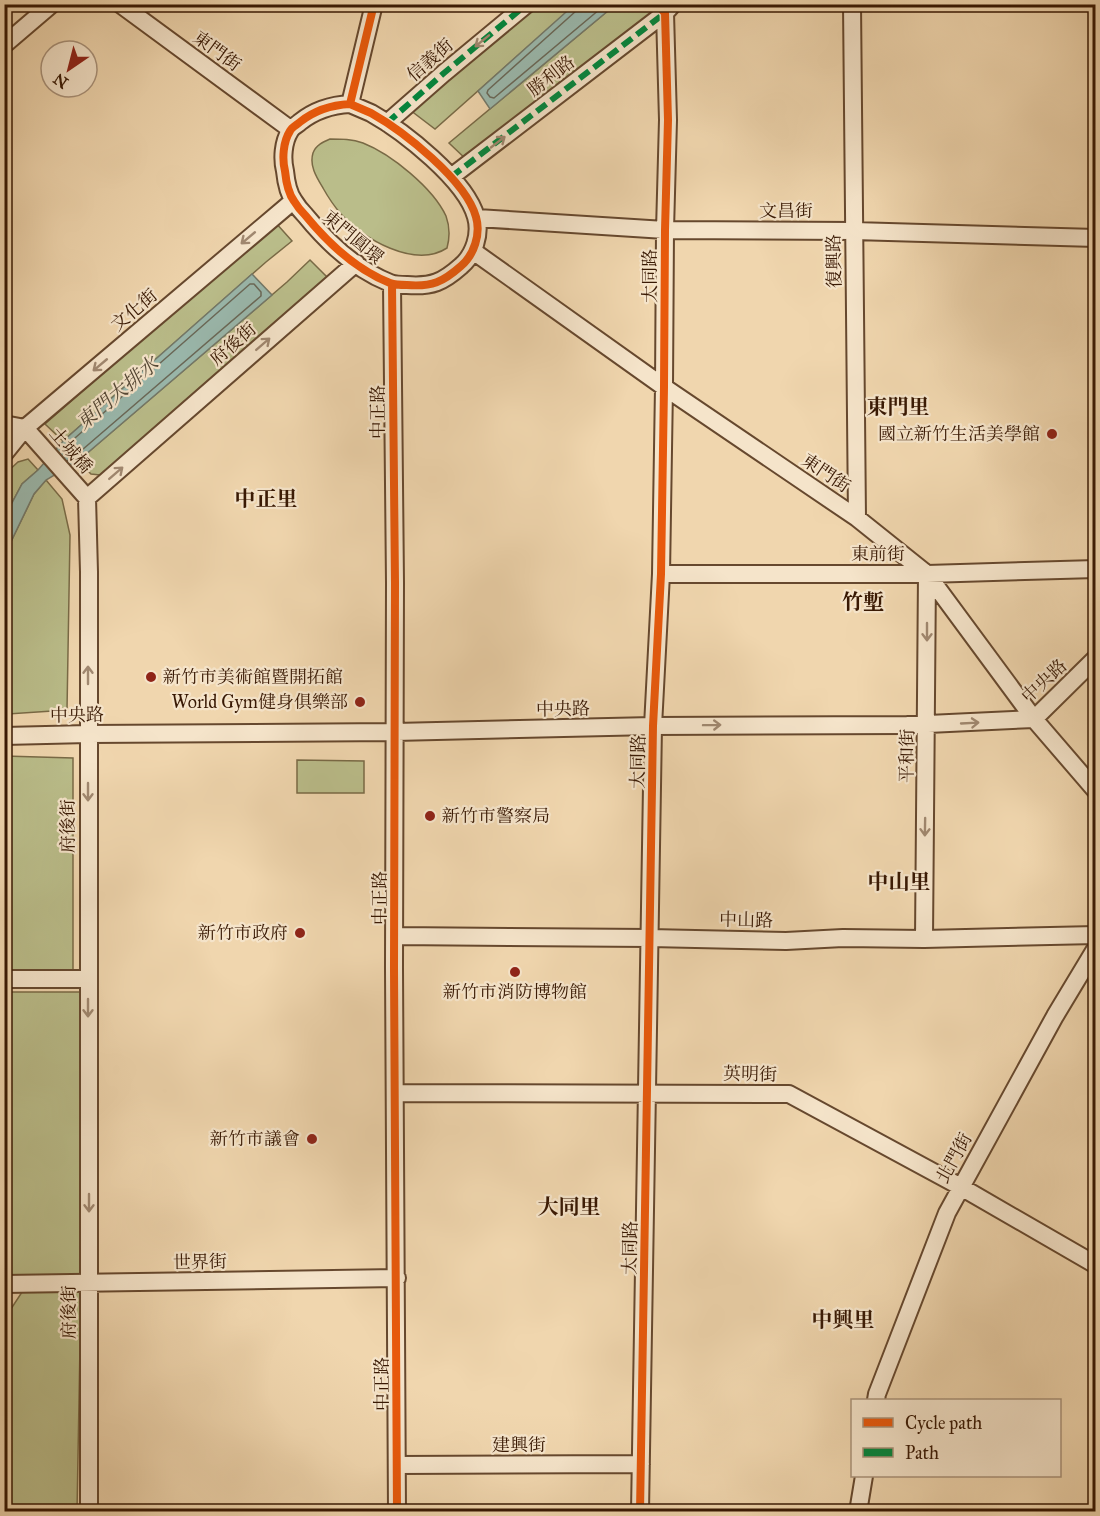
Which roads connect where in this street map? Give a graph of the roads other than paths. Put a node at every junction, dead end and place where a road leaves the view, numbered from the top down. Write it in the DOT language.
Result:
graph roads {
  1 [pos="52,4"];
  2 [pos="120,4"];
  3 [pos="374,4"];
  4 [pos="527,4"];
  5 [pos="852,4"];
  6 [pos="665,7"];
  7 [pos="4,45"];
  8 [pos="350,104"];
  9 [pos="387,123"];
  10 [pos="290,129"];
  11 [pos="451,177"];
  12 [pos="293,201"];
  13 [pos="477,218"];
  14 [pos="665,230"];
  15 [pos="854,231"];
  16 [pos="1095,238"];
  17 [pos="473,251"];
  18 [pos="356,263"];
  19 [pos="392,284"];
  20 [pos="664,387"];
  21 [pos="4,424"];
  22 [pos="25,428"];
  23 [pos="4,454"];
  24 [pos="87,498"];
  25 [pos="857,518"];
  26 [pos="1095,569"];
  27 [pos="661,574"];
  28 [pos="927,574"];
  29 [pos="1095,658"];
  30 [pos="1034,719"];
  31 [pos="927,725"];
  32 [pos="653,726"];
  33 [pos="395,732"];
  34 [pos="88,734"];
  35 [pos="5,736"];
  36 [pos="1095,791"];
  37 [pos="1095,935"];
  38 [pos="395,936"];
  39 [pos="650,938"];
  40 [pos="924,939"];
  41 [pos="1095,948"];
  42 [pos="4,979"];
  43 [pos="88,979"];
  44 [pos="396,1093"];
  45 [pos="647,1093"];
  46 [pos="960,1187"];
  47 [pos="1095,1265"];
  48 [pos="397,1278"];
  49 [pos="89,1283"];
  50 [pos="4,1284"];
  51 [pos="876,1399"];
  52 [pos="641,1464"];
  53 [pos="397,1465"];
  54 [pos="864,1477"];
  55 [pos="89,1512"];
  56 [pos="397,1512"];
  57 [pos="640,1512"];
  58 [pos="858,1512"];
  1 -- 7 [label="street"];
  2 -- 10 [label="street, 東門街"];
  3 -- 8 [label="street"];
  4 -- 9 [label="street, 信義街, one-way"];
  5 -- 15 [label="street, 復興路"];
  11 -- 6 [label="street, 勝利路, one-way"];
  6 -- 14 [label="street, 大同路"];
  8 -- 9 [label="street"];
  8 -- 10 [label="street"];
  9 -- 11 [label="street"];
  10 -- 12 [label="street, 東門圓環"];
  11 -- 13 [label="street"];
  12 -- 18 [label="street, 東門圓環"];
  12 -- 22 [label="street, 文化街, one-way"];
  13 -- 14 [label="street, 文昌街"];
  13 -- 17 [label="street"];
  14 -- 15 [label="street, 文昌街"];
  14 -- 20 [label="street, 大同路"];
  15 -- 16 [label="street, 文昌街"];
  15 -- 25 [label="street, 復興路"];
  17 -- 19 [label="street, 東門圓環"];
  17 -- 20 [label="street, 東門街"];
  18 -- 19 [label="street, 東門圓環"];
  24 -- 18 [label="street, 府後街, one-way"];
  19 -- 33 [label="street, 中正路"];
  20 -- 25 [label="street, 東門街"];
  20 -- 27 [label="street, 大同路"];
  21 -- 22 [label="street"];
  22 -- 23 [label="street, 文化街"];
  22 -- 24 [label="street, 土城橋"];
  34 -- 24 [label="street, 府後街, one-way"];
  25 -- 28 [label="street, 東門街"];
  26 -- 28 [label="street, 東前街"];
  27 -- 28 [label="street, 東前街"];
  27 -- 32 [label="street, 大同路"];
  28 -- 30 [label="street, 東門街"];
  28 -- 31 [label="street, 平和街, one-way"];
  29 -- 30 [label="street, 中央路"];
  31 -- 30 [label="street, 中央路, one-way"];
  30 -- 36 [label="street, 東門街"];
  32 -- 31 [label="street, 中央路, one-way"];
  31 -- 40 [label="street, 平和街, one-way"];
  32 -- 33 [label="street, 中央路"];
  32 -- 39 [label="street, 大同路"];
  33 -- 34 [label="street, 中央路"];
  33 -- 38 [label="street, 中正路"];
  34 -- 35 [label="street, 中央路"];
  34 -- 43 [label="street, 府後街, one-way"];
  37 -- 40 [label="street, 中山路"];
  38 -- 39 [label="street, 中山路"];
  38 -- 44 [label="street, 中正路"];
  39 -- 40 [label="street, 中山路"];
  39 -- 45 [label="street, 大同路"];
  41 -- 46 [label="street, 北門街"];
  42 -- 43 [label="street"];
  43 -- 49 [label="street, 府後街, one-way"];
  44 -- 45 [label="street, 英明街"];
  44 -- 48 [label="street, 中正路"];
  45 -- 46 [label="street, 英明街"];
  45 -- 52 [label="street, 大同路"];
  46 -- 47 [label="street, 英明街"];
  46 -- 51 [label="street, 北門街"];
  48 -- 49 [label="street, 世界街"];
  48 -- 53 [label="street, 中正路"];
  49 -- 50 [label="street, 世界街"];
  49 -- 55 [label="street, 府後街"];
  52 -- 53 [label="street, 建興街"];
  52 -- 57 [label="street, 大同路"];
  53 -- 56 [label="street, 中正路"];
  54 -- 58 [label="street"];
}
